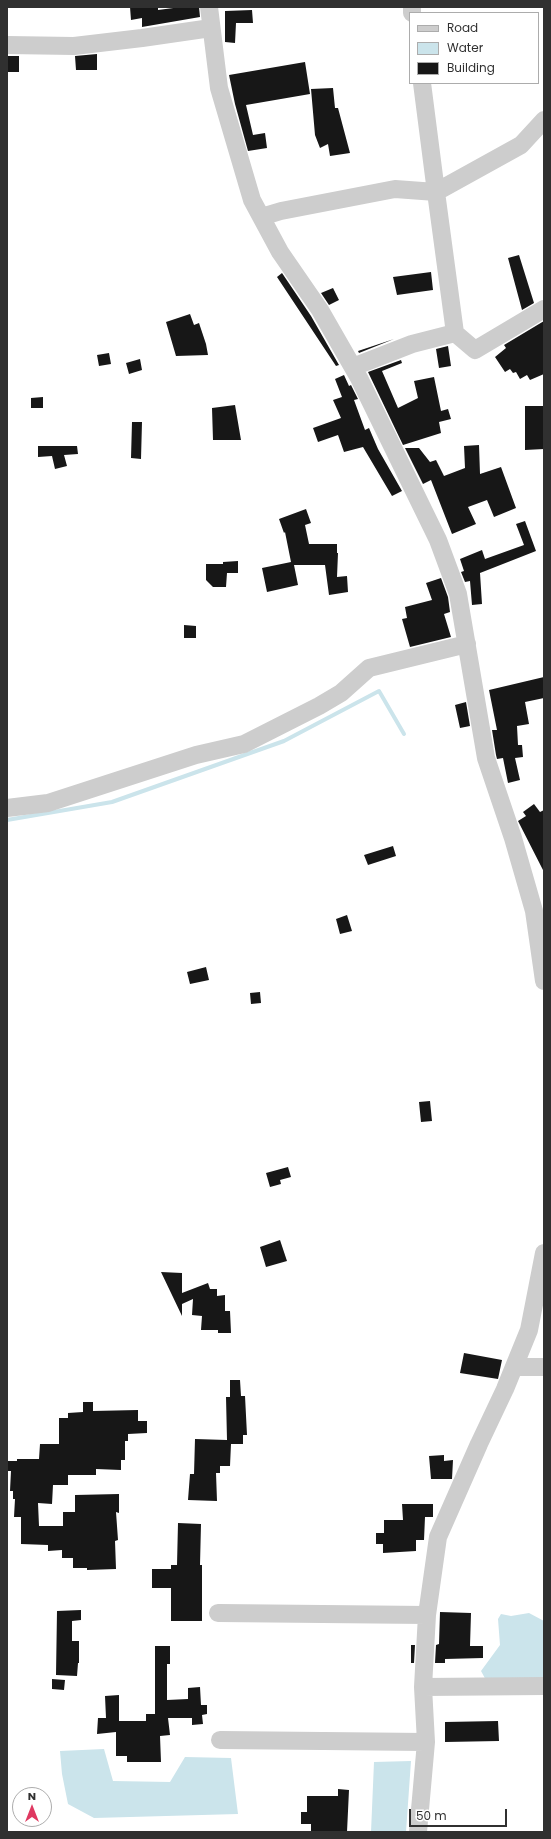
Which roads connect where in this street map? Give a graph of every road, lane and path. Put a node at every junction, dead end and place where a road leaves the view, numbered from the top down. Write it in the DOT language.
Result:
graph roads {
  1 [pos="209,7"];
  2 [pos="211,28"];
  3 [pos="7,45"];
  4 [pos="422,84"];
  5 [pos="544,120"];
  6 [pos="436,192"];
  7 [pos="261,217"];
  8 [pos="544,309"];
  9 [pos="455,333"];
  10 [pos="353,367"];
  11 [pos="467,644"];
  12 [pos="7,808"];
  13 [pos="542,947"];
  14 [pos="544,981"];
  15 [pos="544,1253"];
  16 [pos="514,1367"];
  17 [pos="544,1367"];
  18 [pos="218,1613"];
  19 [pos="427,1615"];
  20 [pos="544,1686"];
  21 [pos="423,1688"];
  22 [pos="220,1740"];
  23 [pos="426,1742"];
  24 [pos="418,1832"];
  1 -- 2 [label="street"];
  2 -- 3 [label="street"];
  2 -- 7 [label="street"];
  4 -- 6 [label="street"];
  5 -- 6 [label="street"];
  6 -- 7 [label="street"];
  6 -- 9 [label="street"];
  7 -- 10 [label="street"];
  8 -- 9 [label="street"];
  9 -- 10 [label="street"];
  10 -- 11 [label="street"];
  11 -- 12 [label="street"];
  11 -- 13 [label="street"];
  13 -- 14 [label="street"];
  15 -- 16 [label="street"];
  16 -- 17 [label="street"];
  16 -- 19 [label="street"];
  18 -- 19 [label="street"];
  19 -- 21 [label="street"];
  20 -- 21 [label="street"];
  21 -- 23 [label="street"];
  22 -- 23 [label="street"];
  23 -- 24 [label="street"];
}
